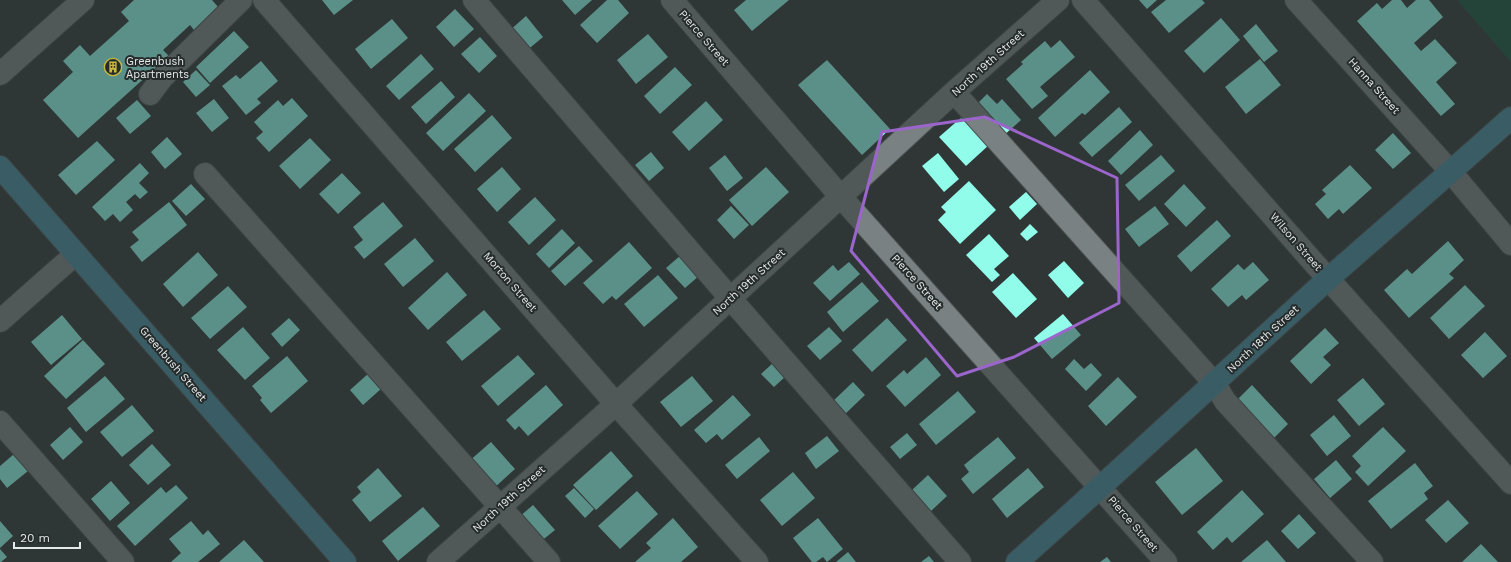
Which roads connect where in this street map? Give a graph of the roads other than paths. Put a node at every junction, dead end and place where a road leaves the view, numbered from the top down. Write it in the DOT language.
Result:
graph roads {
  1 [pos="83,0"];
  2 [pos="241,0"];
  3 [pos="264,0"];
  4 [pos="474,0"];
  5 [pos="672,0"];
  6 [pos="1058,0"];
  7 [pos="1082,0"];
  8 [pos="1296,0"];
  9 [pos="0,74"];
  10 [pos="954,92"];
  11 [pos="150,94"];
  12 [pos="1511,118"];
  13 [pos="0,167"];
  14 [pos="1451,172"];
  15 [pos="205,174"];
  16 [pos="841,197"];
  17 [pos="1511,244"];
  18 [pos="76,254"];
  19 [pos="1328,279"];
  20 [pos="730,298"];
  21 [pos="0,321"];
  22 [pos="1215,384"];
  23 [pos="616,404"];
  24 [pos="0,422"];
  25 [pos="1511,483"];
  26 [pos="1101,487"];
  27 [pos="500,506"];
  28 [pos="123,562"];
  29 [pos="345,562"];
  30 [pos="438,562"];
  31 [pos="549,562"];
  32 [pos="757,562"];
  33 [pos="960,562"];
  34 [pos="1017,562"];
  35 [pos="1166,562"];
  36 [pos="1372,562"];
  1 -- 9 [label="street"];
  2 -- 11 [label="street"];
  3 -- 23 [label="street, Morton Street"];
  4 -- 20 [label="street"];
  5 -- 16 [label="street, Pierce Street"];
  6 -- 10 [label="street, North 19th Street"];
  7 -- 19 [label="street, Wilson Street"];
  8 -- 14 [label="street, Hanna Street"];
  10 -- 16 [label="street, North 19th Street"];
  10 -- 22 [label="street"];
  12 -- 14 [label="main road, North 18th Street"];
  13 -- 18 [label="main road, Greenbush Street"];
  14 -- 17 [label="street, Hanna Street"];
  14 -- 19 [label="main road, North 18th Street"];
  15 -- 27 [label="street"];
  16 -- 20 [label="street, North 19th Street"];
  16 -- 26 [label="street, Pierce Street"];
  18 -- 21 [label="street"];
  18 -- 29 [label="main road, Greenbush Street"];
  19 -- 22 [label="main road, North 18th Street"];
  19 -- 25 [label="street, Wilson Street"];
  20 -- 23 [label="street, North 19th Street"];
  20 -- 33 [label="street"];
  22 -- 26 [label="main road, North 18th Street"];
  22 -- 36 [label="street"];
  23 -- 27 [label="street, North 19th Street"];
  23 -- 32 [label="street, Morton Street"];
  24 -- 28 [label="street"];
  26 -- 34 [label="main road, North 18th Street"];
  26 -- 35 [label="street, Pierce Street"];
  27 -- 30 [label="street, North 19th Street"];
  27 -- 31 [label="street"];
}
